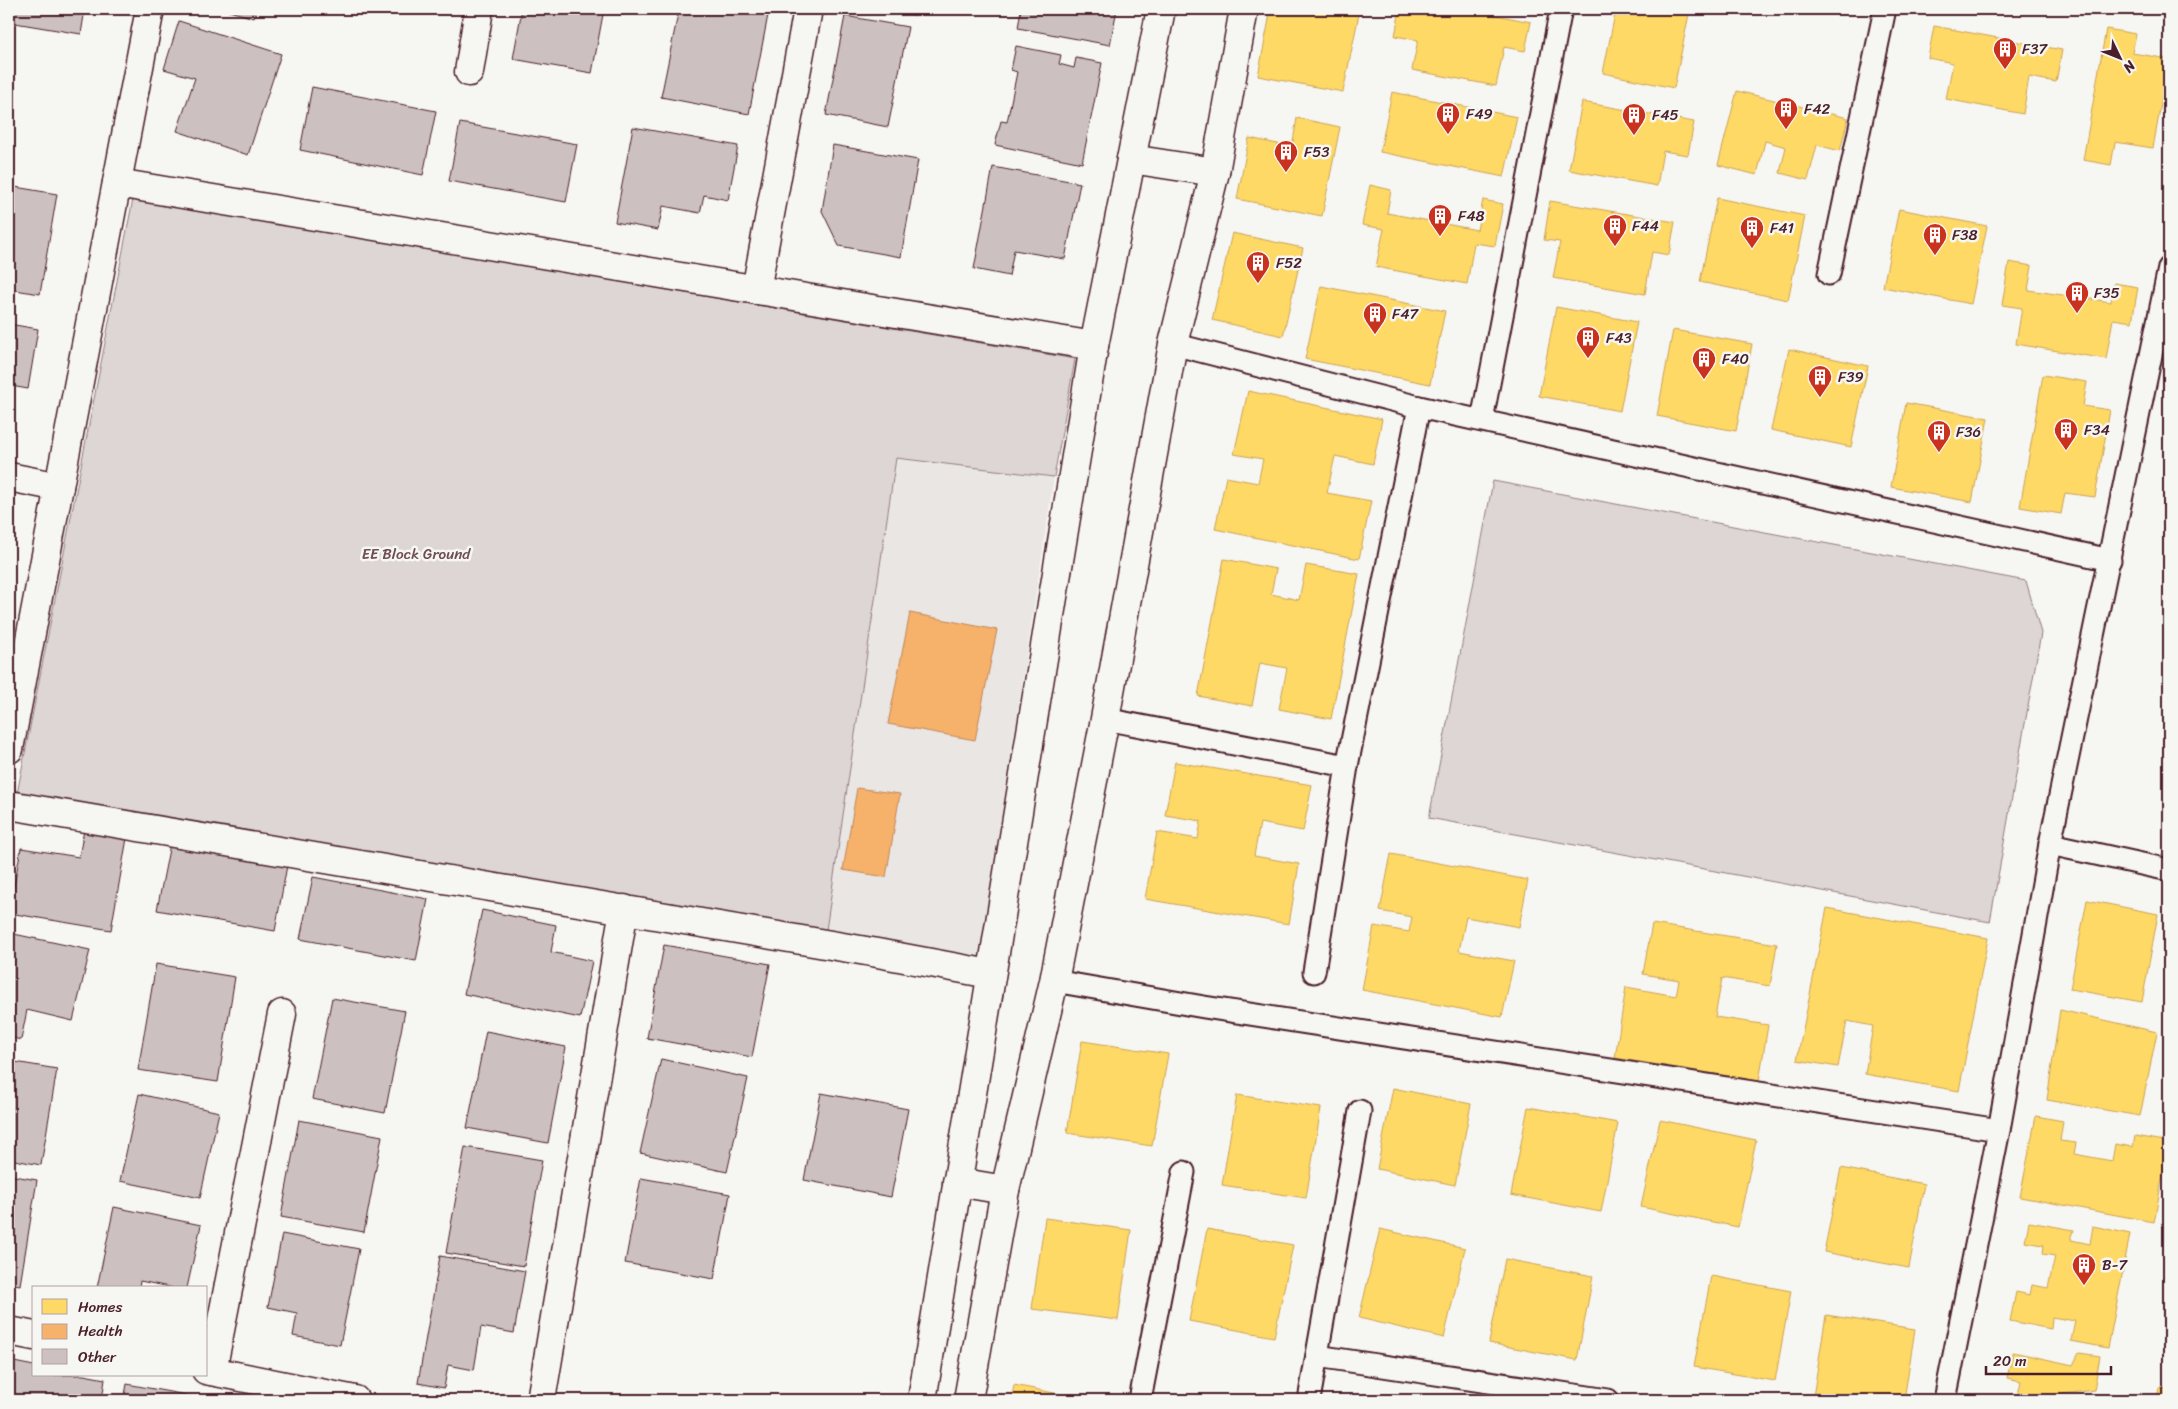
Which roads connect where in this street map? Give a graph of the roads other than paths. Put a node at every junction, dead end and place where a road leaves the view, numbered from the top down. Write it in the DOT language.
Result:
graph roads {
  1 [pos="150,9"];
  2 [pos="479,9"];
  3 [pos="808,9"];
  4 [pos="1161,9"];
  5 [pos="1244,9"];
  6 [pos="1561,9"];
  7 [pos="1885,9"];
  8 [pos="469,72"];
  9 [pos="1132,159"];
  10 [pos="1214,172"];
  11 [pos="116,183"];
  12 [pos="2169,268"];
  13 [pos="1829,274"];
  14 [pos="756,290"];
  15 [pos="1173,344"];
  16 [pos="1094,346"];
  17 [pos="1419,407"];
  18 [pos="1482,420"];
  19 [pos="9,477"];
  20 [pos="59,487"];
  21 [pos="2110,560"];
  22 [pos="1105,718"];
  23 [pos="9,748"];
  24 [pos="1348,766"];
  25 [pos="9,805"];
  26 [pos="2050,844"];
  27 [pos="2169,870"];
  28 [pos="624,909"];
  29 [pos="1314,972"];
  30 [pos="990,974"];
  31 [pos="1054,981"];
  32 [pos="282,1014"];
  33 [pos="1360,1111"];
  34 [pos="1999,1130"];
  35 [pos="1184,1172"];
  36 [pos="957,1182"];
  37 [pos="1005,1190"];
  38 [pos="9,1331"];
  39 [pos="32,1336"];
  40 [pos="1317,1356"];
  41 [pos="209,1371"];
  42 [pos="355,1400"];
  43 [pos="540,1400"];
  44 [pos="922,1400"];
  45 [pos="968,1400"];
  46 [pos="1140,1400"];
  47 [pos="1309,1400"];
  48 [pos="1608,1400"];
  49 [pos="1945,1400"];
  1 -- 11 [label="street"];
  2 -- 8 [label="street"];
  3 -- 14 [label="street"];
  4 -- 9 [label="street"];
  5 -- 10 [label="street"];
  6 -- 18 [label="lane"];
  7 -- 13 [label="lane"];
  9 -- 10 [label="street"];
  9 -- 16 [label="street"];
  10 -- 15 [label="street"];
  11 -- 14 [label="street"];
  11 -- 20 [label="street"];
  12 -- 21 [label="lane"];
  14 -- 16 [label="street"];
  15 -- 17 [label="lane"];
  15 -- 22 [label="street"];
  16 -- 30 [label="street"];
  17 -- 18 [label="lane"];
  17 -- 24 [label="lane"];
  18 -- 21 [label="lane"];
  19 -- 20 [label="street"];
  20 -- 23 [label="street"];
  21 -- 26 [label="lane"];
  22 -- 24 [label="lane"];
  22 -- 31 [label="street"];
  24 -- 29 [label="lane"];
  25 -- 28 [label="street"];
  26 -- 27 [label="lane"];
  26 -- 34 [label="lane"];
  28 -- 30 [label="street"];
  28 -- 43 [label="street"];
  30 -- 36 [label="street"];
  31 -- 34 [label="lane"];
  31 -- 37 [label="street"];
  32 -- 41 [label="street"];
  33 -- 40 [label="lane"];
  34 -- 49 [label="lane"];
  35 -- 46 [label="lane"];
  36 -- 37 [label="street"];
  36 -- 44 [label="street"];
  37 -- 45 [label="street"];
  38 -- 39 [label="street"];
  40 -- 47 [label="lane"];
  40 -- 48 [label="lane"];
  41 -- 42 [label="street"];
}
